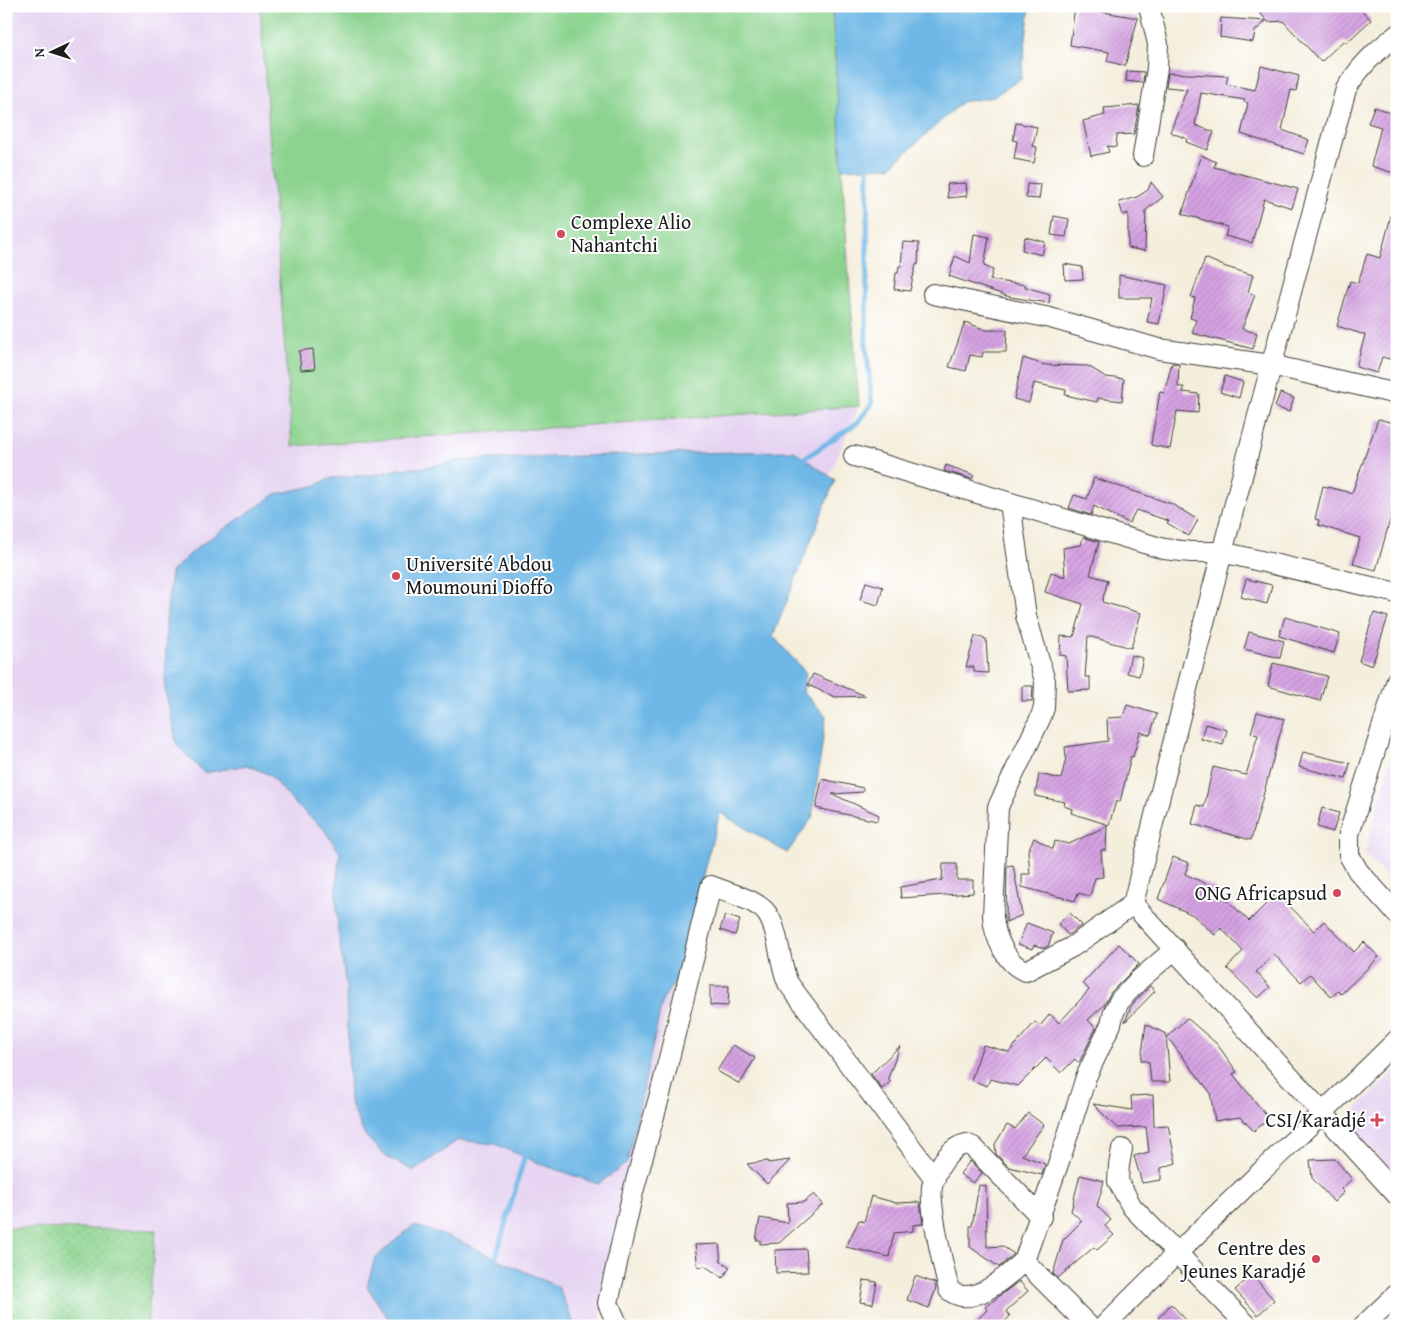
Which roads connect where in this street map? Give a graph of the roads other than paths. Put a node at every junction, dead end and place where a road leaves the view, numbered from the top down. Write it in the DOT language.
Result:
graph roads {
  1 [pos="1149,6"];
  2 [pos="1397,34"];
  3 [pos="1143,156"];
  4 [pos="933,294"];
  5 [pos="1271,365"];
  6 [pos="1397,394"];
  7 [pos="854,456"];
  8 [pos="1010,503"];
  9 [pos="1222,552"];
  10 [pos="1397,593"];
  11 [pos="1397,680"];
  12 [pos="1133,904"];
  13 [pos="1397,914"];
  14 [pos="1176,949"];
  15 [pos="1397,1040"];
  16 [pos="1323,1113"];
  17 [pos="1122,1149"];
  18 [pos="935,1180"];
  19 [pos="1397,1195"];
  20 [pos="1041,1216"];
  21 [pos="1176,1252"];
  22 [pos="1024,1261"];
  23 [pos="1397,1294"];
  24 [pos="618,1326"];
  25 [pos="1089,1326"];
  26 [pos="1104,1326"];
  27 [pos="1248,1326"];
  28 [pos="1363,1326"];
  1 -- 3 [label="street"];
  2 -- 5 [label="street"];
  4 -- 5 [label="street"];
  5 -- 6 [label="street"];
  5 -- 9 [label="street"];
  7 -- 8 [label="street"];
  8 -- 9 [label="street"];
  8 -- 12 [label="street"];
  9 -- 10 [label="street"];
  9 -- 12 [label="street"];
  11 -- 13 [label="street"];
  12 -- 14 [label="street"];
  14 -- 16 [label="street"];
  14 -- 20 [label="street"];
  15 -- 16 [label="street"];
  16 -- 19 [label="street"];
  16 -- 21 [label="street"];
  17 -- 21 [label="street"];
  18 -- 20 [label="street"];
  18 -- 22 [label="street"];
  18 -- 24 [label="street"];
  20 -- 22 [label="street"];
  21 -- 26 [label="street"];
  21 -- 27 [label="street"];
  22 -- 25 [label="street"];
  23 -- 28 [label="street"];
}
